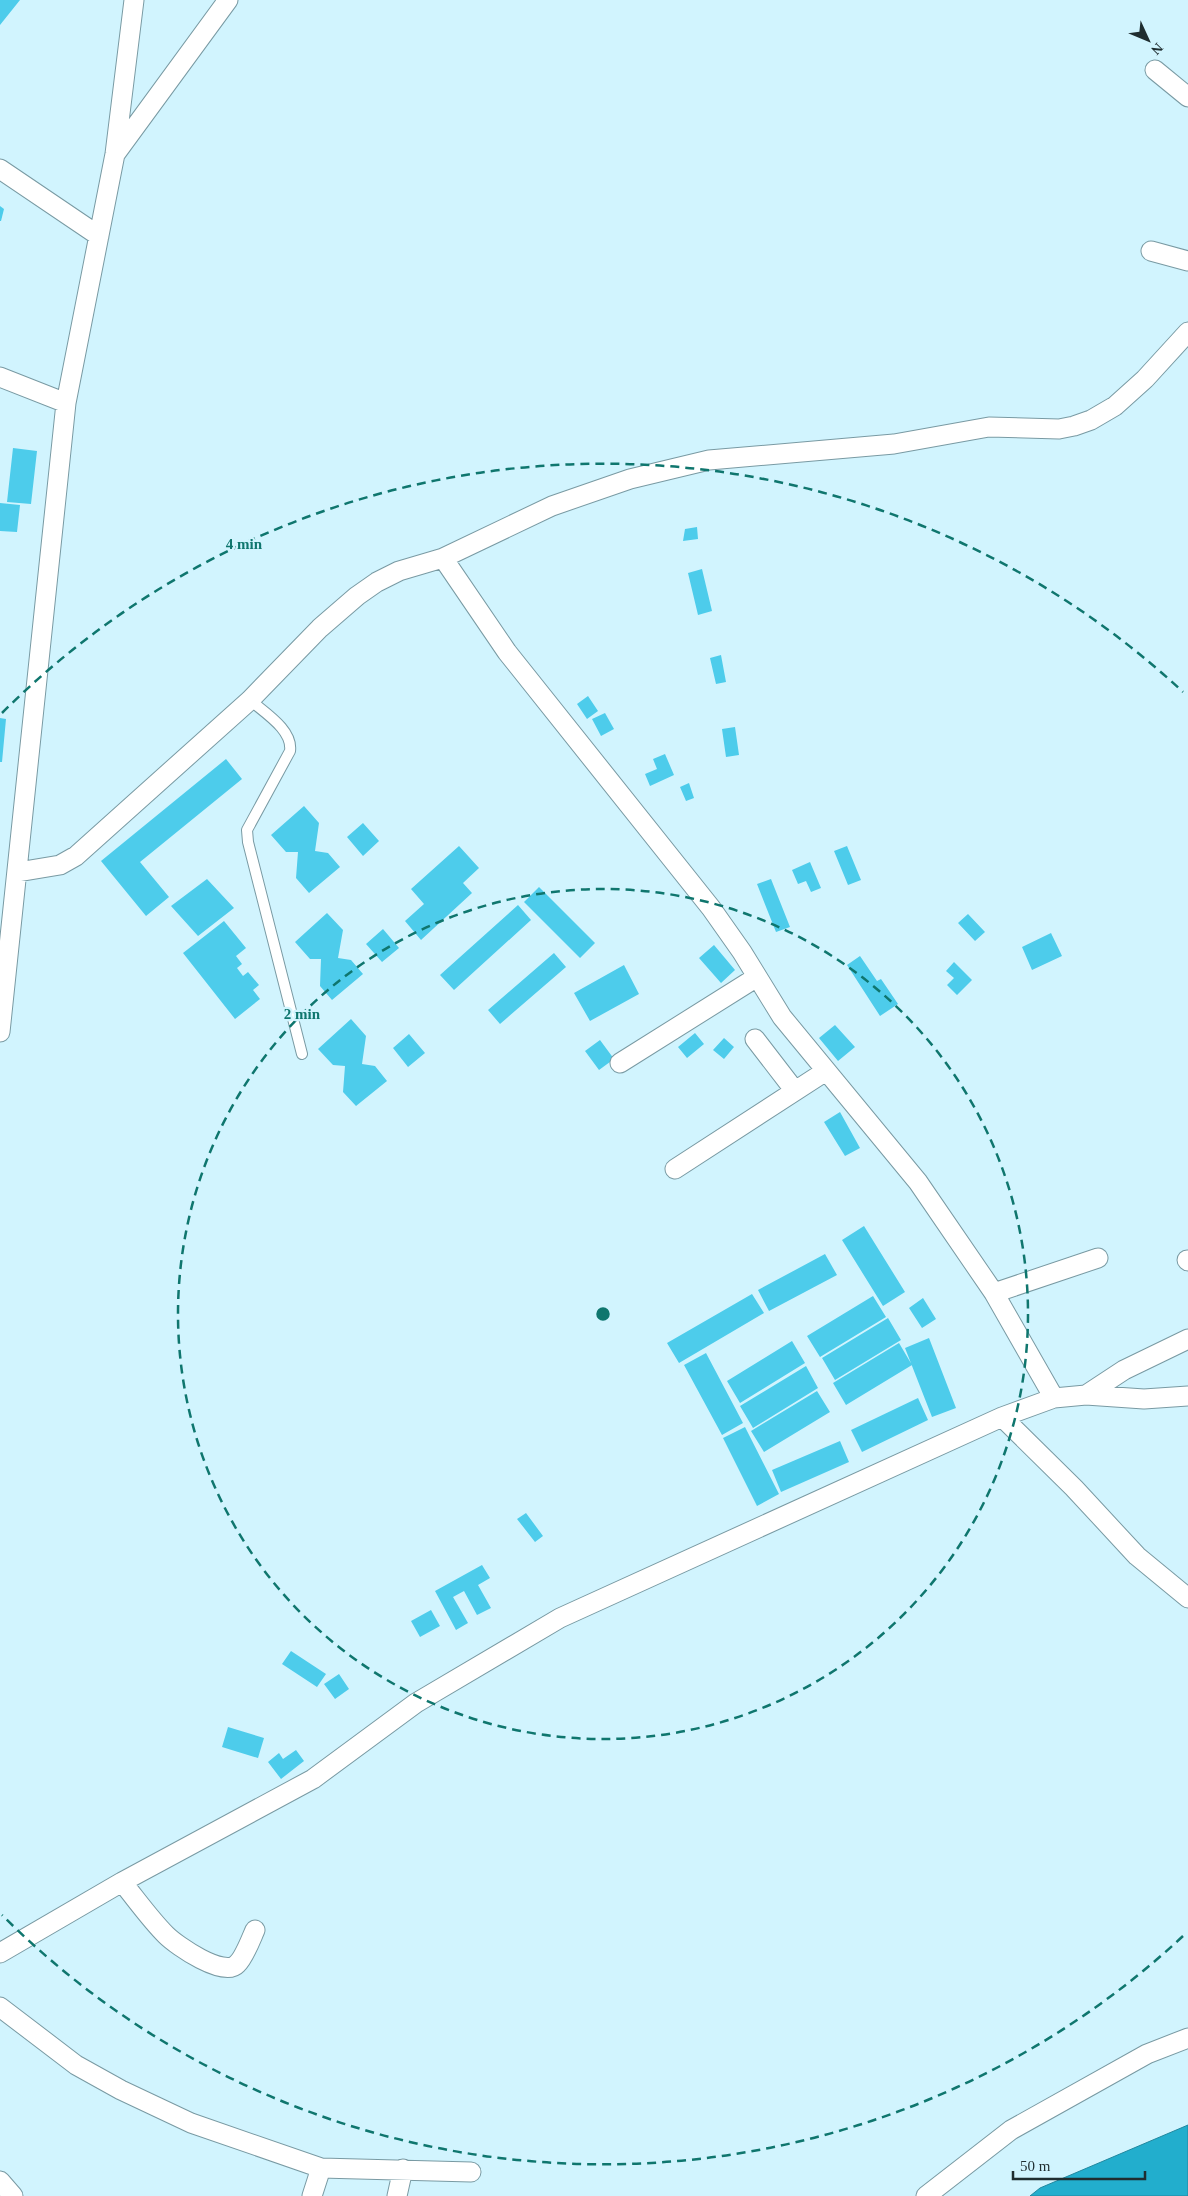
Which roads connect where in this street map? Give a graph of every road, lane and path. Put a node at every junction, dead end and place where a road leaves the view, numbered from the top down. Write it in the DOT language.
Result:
graph roads {
  1 [pos="134,0"];
  2 [pos="228,0"];
  3 [pos="1155,70"];
  4 [pos="1188,97"];
  5 [pos="115,154"];
  6 [pos="0,169"];
  7 [pos="99,236"];
  8 [pos="1151,250"];
  9 [pos="1188,260"];
  10 [pos="1188,332"];
  11 [pos="0,377"];
  12 [pos="66,403"];
  13 [pos="443,558"];
  14 [pos="250,700"];
  15 [pos="18,872"];
  16 [pos="757,977"];
  17 [pos="0,1032"];
  18 [pos="755,1039"];
  19 [pos="302,1054"];
  20 [pos="620,1063"];
  21 [pos="826,1071"];
  22 [pos="795,1091"];
  23 [pos="675,1169"];
  24 [pos="1098,1258"];
  25 [pos="994,1293"];
  26 [pos="1188,1339"];
  27 [pos="1086,1395"];
  28 [pos="1188,1396"];
  29 [pos="1054,1398"];
  30 [pos="1002,1417"];
  31 [pos="1188,1598"];
  32 [pos="122,1882"];
  33 [pos="256,1930"];
  34 [pos="0,1953"];
  35 [pos="0,2007"];
  36 [pos="1188,2038"];
  37 [pos="321,2168"];
  38 [pos="403,2170"];
  39 [pos="471,2172"];
  40 [pos="0,2181"];
  41 [pos="12,2196"];
  42 [pos="312,2196"];
  43 [pos="397,2196"];
  44 [pos="926,2196"];
  1 -- 5 [label="street"];
  2 -- 5 [label="street"];
  3 -- 4 [label="street"];
  5 -- 7 [label="street"];
  6 -- 7 [label="street"];
  7 -- 12 [label="street"];
  8 -- 9 [label="street"];
  10 -- 13 [label="street"];
  11 -- 12 [label="street"];
  12 -- 15 [label="street"];
  13 -- 14 [label="street"];
  13 -- 16 [label="street"];
  14 -- 15 [label="street"];
  14 -- 19 [label="lane"];
  15 -- 17 [label="street"];
  16 -- 20 [label="street"];
  16 -- 21 [label="street"];
  18 -- 22 [label="street"];
  21 -- 22 [label="street"];
  21 -- 25 [label="street"];
  22 -- 23 [label="street"];
  24 -- 25 [label="street"];
  25 -- 29 [label="street"];
  26 -- 27 [label="street"];
  27 -- 28 [label="street"];
  27 -- 29 [label="street"];
  29 -- 30 [label="street"];
  30 -- 31 [label="street"];
  30 -- 32 [label="street"];
  32 -- 33 [label="street"];
  32 -- 34 [label="street"];
  35 -- 37 [label="street"];
  36 -- 44 [label="street"];
  37 -- 38 [label="street"];
  37 -- 42 [label="street"];
  38 -- 39 [label="street"];
  38 -- 43 [label="street"];
  40 -- 41 [label="street"];
}
